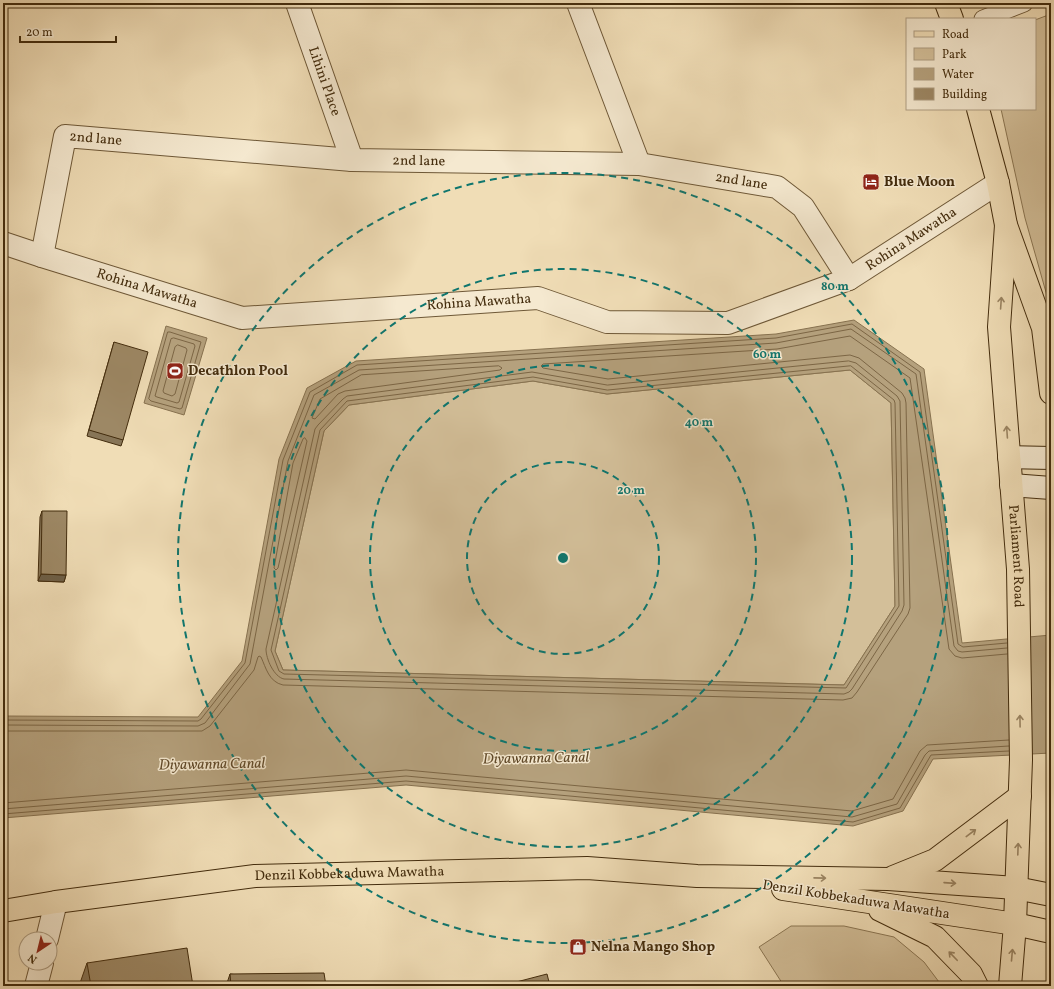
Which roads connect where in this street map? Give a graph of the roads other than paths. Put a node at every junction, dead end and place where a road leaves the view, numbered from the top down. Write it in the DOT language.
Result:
graph roads {
  1 [pos="297,3"];
  2 [pos="578,3"];
  3 [pos="946,3"];
  4 [pos="1024,3"];
  5 [pos="952,18"];
  6 [pos="986,18"];
  7 [pos="978,110"];
  8 [pos="352,160"];
  9 [pos="639,164"];
  10 [pos="998,183"];
  11 [pos="1006,225"];
  12 [pos="3,243"];
  13 [pos="42,256"];
  14 [pos="849,279"];
  15 [pos="1051,393"];
  16 [pos="1009,457"];
  17 [pos="1051,458"];
  18 [pos="1011,485"];
  19 [pos="1051,488"];
  20 [pos="1020,796"];
  21 [pos="697,876"];
  22 [pos="888,879"];
  23 [pos="1016,888"];
  24 [pos="1051,894"];
  25 [pos="860,900"];
  26 [pos="56,902"];
  27 [pos="3,911"];
  28 [pos="1015,924"];
  29 [pos="50,931"];
  30 [pos="1051,932"];
  31 [pos="40,971"];
  32 [pos="36,986"];
  33 [pos="977,986"];
  34 [pos="1010,986"];
  1 -- 8 [label="street, Lihini Place"];
  2 -- 9 [label="street"];
  3 -- 5 [label="main road"];
  4 -- 6 [label="lane"];
  7 -- 10 [label="main road, Parliament Road"];
  8 -- 9 [label="street, 2nd lane"];
  8 -- 13 [label="street, 2nd lane"];
  9 -- 14 [label="street, 2nd lane"];
  10 -- 11 [label="main road, Parliament Road"];
  10 -- 14 [label="street, Rohina Mawatha"];
  11 -- 15 [label="main road, Parliament Road"];
  16 -- 11 [label="main road, Parliament Road, one-way"];
  12 -- 13 [label="street, Rohina Mawatha"];
  13 -- 14 [label="street, Rohina Mawatha"];
  16 -- 17 [label="street"];
  16 -- 18 [label="main road, Parliament Road"];
  18 -- 19 [label="street"];
  20 -- 18 [label="main road, Parliament Road, one-way"];
  22 -- 20 [label="main road, one-way"];
  23 -- 20 [label="main road, Parliament Road, one-way"];
  21 -- 22 [label="main road, Denzil Kobbekaduwa Mawatha, one-way"];
  21 -- 25 [label="main road, Denzil Kobbekaduwa Mawatha"];
  21 -- 26 [label="main road, Denzil Kobbekaduwa Mawatha"];
  22 -- 23 [label="main road, Denzil Kobbekaduwa Mawatha, one-way"];
  23 -- 24 [label="main road"];
  23 -- 28 [label="main road, Parliament Road"];
  25 -- 28 [label="main road, Denzil Kobbekaduwa Mawatha"];
  33 -- 25 [label="main road, one-way"];
  26 -- 27 [label="main road, Denzil Kobbekaduwa Mawatha"];
  26 -- 29 [label="street"];
  28 -- 30 [label="main road"];
  34 -- 28 [label="main road, Parliament Road, one-way"];
  31 -- 32 [label="street"];
}
